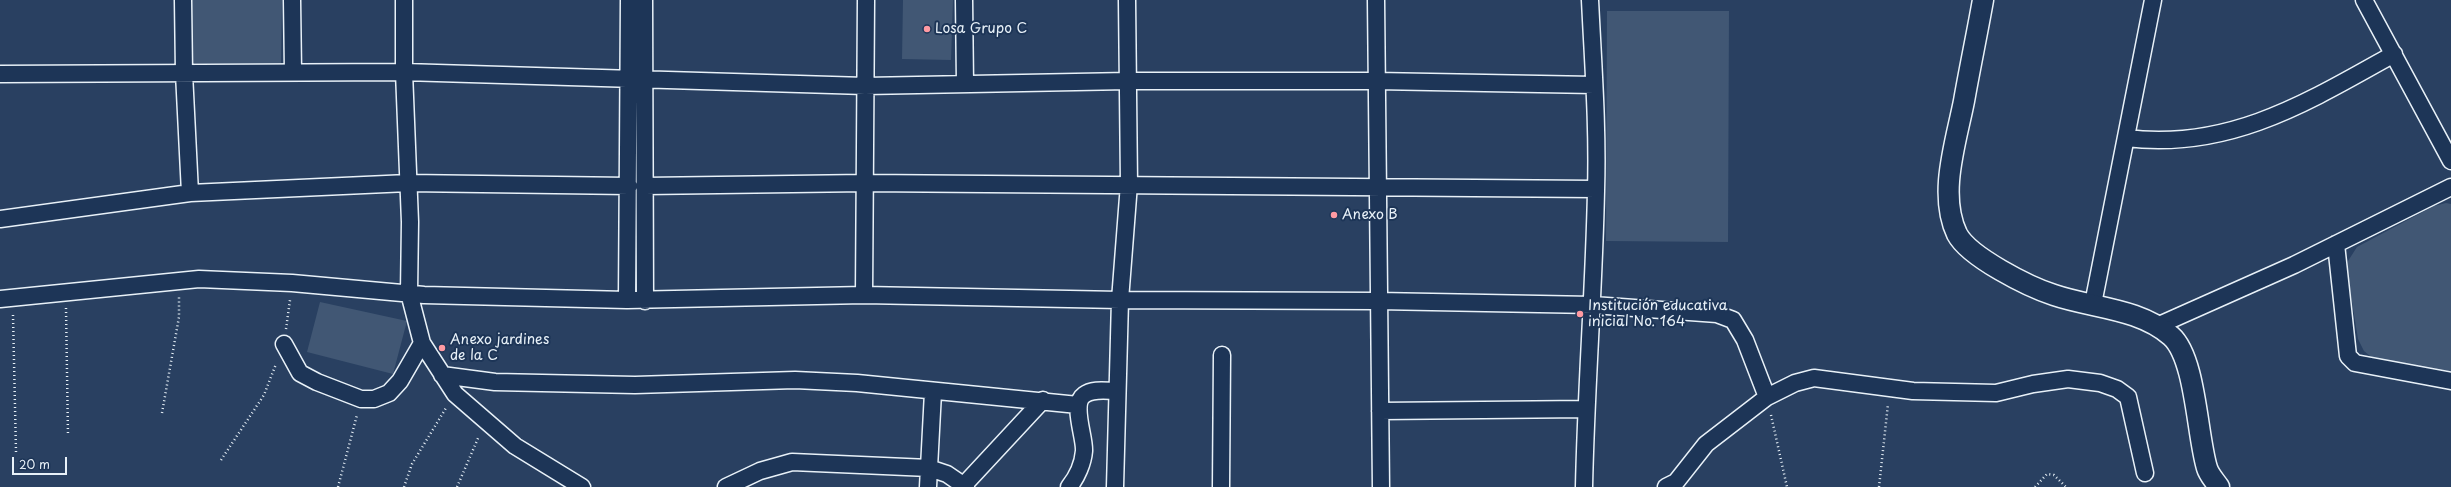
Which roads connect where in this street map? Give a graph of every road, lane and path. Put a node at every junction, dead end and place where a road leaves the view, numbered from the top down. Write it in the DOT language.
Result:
graph roads {
  1 [pos="183,0"];
  2 [pos="292,0"];
  3 [pos="404,0"];
  4 [pos="629,0"];
  5 [pos="644,0"];
  6 [pos="866,0"];
  7 [pos="964,0"];
  8 [pos="1126,0"];
  9 [pos="1376,0"];
  10 [pos="1590,0"];
  11 [pos="1983,0"];
  12 [pos="2153,0"];
  13 [pos="2364,0"];
  14 [pos="2394,54"];
  15 [pos="294,72"];
  16 [pos="404,72"];
  17 [pos="184,73"];
  18 [pos="0,74"];
  19 [pos="636,80"];
  20 [pos="1128,81"];
  21 [pos="1376,81"];
  22 [pos="965,84"];
  23 [pos="1594,85"];
  24 [pos="865,86"];
  25 [pos="2126,138"];
  26 [pos="2451,160"];
  27 [pos="408,183"];
  28 [pos="865,183"];
  29 [pos="1129,184"];
  30 [pos="629,186"];
  31 [pos="645,186"];
  32 [pos="2451,187"];
  33 [pos="1379,188"];
  34 [pos="1596,189"];
  35 [pos="190,193"];
  36 [pos="0,219"];
  37 [pos="2336,244"];
  38 [pos="179,281"];
  39 [pos="292,283"];
  40 [pos="66,293"];
  41 [pos="409,293"];
  42 [pos="864,295"];
  43 [pos="6,299"];
  44 [pos="627,300"];
  45 [pos="1120,300"];
  46 [pos="645,301"];
  47 [pos="1378,301"];
  48 [pos="2093,304"];
  49 [pos="1593,305"];
  50 [pos="2157,326"];
  51 [pos="422,343"];
  52 [pos="284,344"];
  53 [pos="1222,355"];
  54 [pos="442,375"];
  55 [pos="2451,381"];
  56 [pos="1890,388"];
  57 [pos="1117,391"];
  58 [pos="933,392"];
  59 [pos="455,394"];
  60 [pos="1767,397"];
  61 [pos="361,399"];
  62 [pos="1043,400"];
  63 [pos="1078,405"];
  64 [pos="1586,409"];
  65 [pos="1380,411"];
  66 [pos="162,413"];
  67 [pos="485,421"];
  68 [pos="68,436"];
  69 [pos="16,452"];
  70 [pos="221,460"];
  71 [pos="929,468"];
  72 [pos="2146,473"];
  73 [pos="965,486"];
  74 [pos="338,487"];
  75 [pos="404,487"];
  76 [pos="457,487"];
  77 [pos="582,487"];
  78 [pos="726,487"];
  79 [pos="928,487"];
  80 [pos="1069,487"];
  81 [pos="1115,487"];
  82 [pos="1221,487"];
  83 [pos="1382,487"];
  84 [pos="1584,487"];
  85 [pos="1666,487"];
  86 [pos="1787,487"];
  87 [pos="1879,487"];
  88 [pos="2035,487"];
  89 [pos="2066,487"];
  90 [pos="2219,487"];
  1 -- 17 [label="street"];
  2 -- 15 [label="street"];
  3 -- 16 [label="street"];
  4 -- 19 [label="street"];
  5 -- 19 [label="street"];
  6 -- 24 [label="street"];
  7 -- 22 [label="street"];
  8 -- 20 [label="street"];
  9 -- 21 [label="street"];
  10 -- 23 [label="street"];
  11 -- 48 [label="street"];
  12 -- 25 [label="street"];
  13 -- 14 [label="street"];
  14 -- 25 [label="street"];
  14 -- 26 [label="street"];
  15 -- 16 [label="street"];
  15 -- 17 [label="street"];
  16 -- 19 [label="street"];
  16 -- 27 [label="street"];
  17 -- 18 [label="street"];
  17 -- 35 [label="street"];
  19 -- 24 [label="street"];
  19 -- 30 [label="street"];
  19 -- 31 [label="street"];
  20 -- 21 [label="street"];
  20 -- 22 [label="street"];
  20 -- 29 [label="street"];
  21 -- 23 [label="street"];
  21 -- 33 [label="street"];
  22 -- 24 [label="street"];
  23 -- 34 [label="street"];
  24 -- 28 [label="street"];
  25 -- 48 [label="street"];
  27 -- 30 [label="street"];
  27 -- 35 [label="street"];
  27 -- 41 [label="street"];
  28 -- 29 [label="street"];
  28 -- 31 [label="street"];
  28 -- 42 [label="street"];
  29 -- 33 [label="street"];
  29 -- 45 [label="street"];
  30 -- 44 [label="street"];
  31 -- 46 [label="street"];
  32 -- 37 [label="street"];
  33 -- 34 [label="street"];
  33 -- 47 [label="street"];
  34 -- 49 [label="street"];
  35 -- 36 [label="street"];
  37 -- 50 [label="street"];
  37 -- 55 [label="street"];
  38 -- 39 [label="street"];
  38 -- 40 [label="street"];
  38 -- 66 [label="path"];
  39 -- 41 [label="street"];
  39 -- 52 [label="path"];
  40 -- 43 [label="street"];
  40 -- 68 [label="path"];
  41 -- 44 [label="street"];
  41 -- 51 [label="street"];
  42 -- 45 [label="street"];
  42 -- 46 [label="street"];
  43 -- 69 [label="path"];
  44 -- 46 [label="street"];
  45 -- 47 [label="street"];
  45 -- 57 [label="street"];
  47 -- 49 [label="street"];
  47 -- 65 [label="street"];
  48 -- 50 [label="street"];
  49 -- 60 [label="street"];
  49 -- 64 [label="street"];
  50 -- 90 [label="street"];
  51 -- 54 [label="street"];
  51 -- 61 [label="street"];
  52 -- 61 [label="street"];
  52 -- 70 [label="path"];
  53 -- 82 [label="street"];
  54 -- 58 [label="street"];
  54 -- 59 [label="street"];
  56 -- 60 [label="street"];
  56 -- 72 [label="street"];
  56 -- 87 [label="path"];
  57 -- 63 [label="street"];
  57 -- 81 [label="street"];
  58 -- 62 [label="street"];
  58 -- 71 [label="street"];
  59 -- 67 [label="street"];
  59 -- 75 [label="path"];
  60 -- 85 [label="street"];
  60 -- 86 [label="path"];
  61 -- 74 [label="path"];
  62 -- 63 [label="street"];
  62 -- 73 [label="street"];
  63 -- 80 [label="street"];
  64 -- 65 [label="street"];
  64 -- 84 [label="street"];
  65 -- 83 [label="street"];
  67 -- 76 [label="path"];
  67 -- 77 [label="street"];
  71 -- 73 [label="street"];
  71 -- 78 [label="street"];
  71 -- 79 [label="street"];
  88 -- 89 [label="path"];
}
